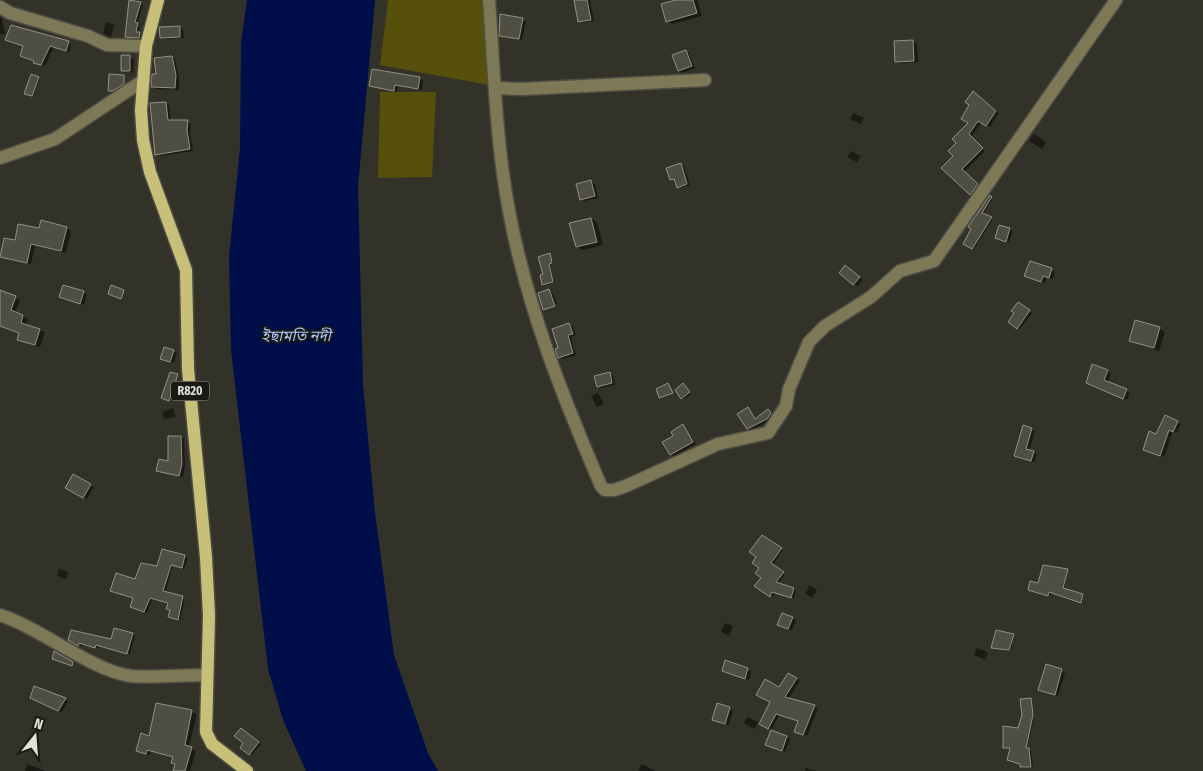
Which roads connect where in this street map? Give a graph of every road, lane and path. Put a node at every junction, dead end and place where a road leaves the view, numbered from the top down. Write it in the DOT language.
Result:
graph roads {
  1 [pos="158,0"];
  2 [pos="489,0"];
  3 [pos="1116,0"];
  4 [pos="0,7"];
  5 [pos="146,46"];
  6 [pos="144,80"];
  7 [pos="705,80"];
  8 [pos="496,88"];
  9 [pos="0,158"];
  10 [pos="0,614"];
  11 [pos="207,675"];
  12 [pos="246,771"];
  1 -- 5 [label="main road, R820"];
  2 -- 8 [label="street"];
  3 -- 8 [label="street"];
  4 -- 5 [label="street"];
  5 -- 6 [label="main road, R820"];
  6 -- 9 [label="street"];
  6 -- 11 [label="main road, R820"];
  7 -- 8 [label="street"];
  10 -- 11 [label="street"];
  11 -- 12 [label="main road, R820"];
}
